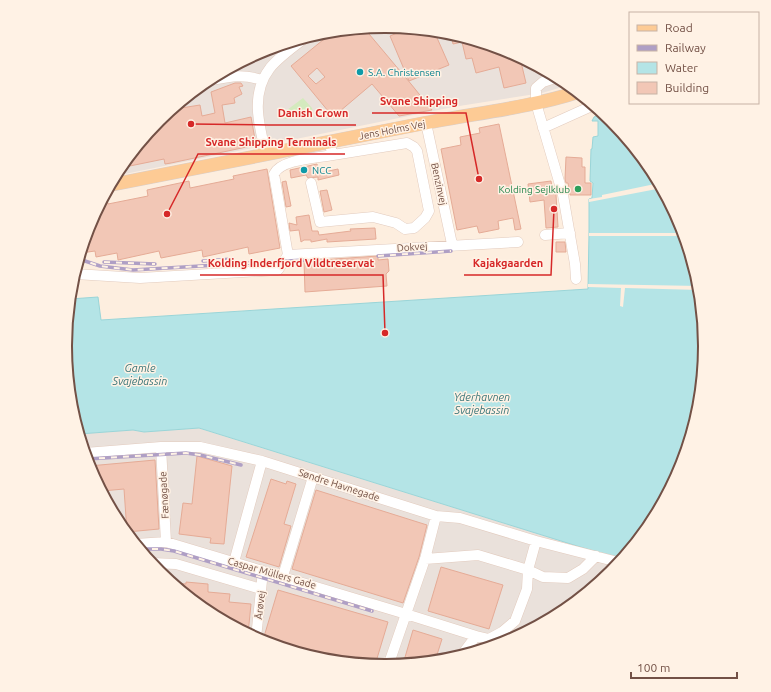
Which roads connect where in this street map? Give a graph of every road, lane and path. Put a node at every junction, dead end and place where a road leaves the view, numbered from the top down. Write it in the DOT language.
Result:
graph roads {
  1 [pos="294,47"];
  2 [pos="224,78"];
  3 [pos="262,80"];
  4 [pos="550,80"];
  5 [pos="570,94"];
  6 [pos="536,103"];
  7 [pos="588,108"];
  8 [pos="426,123"];
  9 [pos="543,128"];
  10 [pos="329,142"];
  11 [pos="266,154"];
  12 [pos="333,155"];
  13 [pos="118,183"];
  14 [pos="311,183"];
  15 [pos="570,233"];
  16 [pos="545,234"];
  17 [pos="518,242"];
  18 [pos="452,244"];
  19 [pos="288,254"];
  20 [pos="81,274"];
  21 [pos="576,279"];
  22 [pos="161,447"];
  23 [pos="91,453"];
  24 [pos="262,461"];
  25 [pos="313,477"];
  26 [pos="436,516"];
  27 [pos="536,541"];
  28 [pos="166,542"];
  29 [pos="143,544"];
  30 [pos="596,556"];
  31 [pos="425,559"];
  32 [pos="613,561"];
  33 [pos="234,562"];
  34 [pos="161,563"];
  35 [pos="528,570"];
  36 [pos="263,571"];
  37 [pos="283,576"];
  38 [pos="261,589"];
  39 [pos="406,614"];
  40 [pos="257,631"];
  41 [pos="476,636"];
  42 [pos="467,648"];
  43 [pos="391,659"];
  1 -- 3 [label="street"];
  2 -- 3 [label="street"];
  3 -- 11 [label="street"];
  4 -- 6 [label="street"];
  5 -- 6 [label="main road, Jens Holms Vej"];
  6 -- 8 [label="main road, Jens Holms Vej"];
  6 -- 9 [label="street"];
  7 -- 9 [label="street"];
  8 -- 10 [label="main road, Jens Holms Vej"];
  8 -- 18 [label="street, Benzinvej"];
  9 -- 15 [label="street"];
  10 -- 11 [label="main road, Jens Holms Vej"];
  10 -- 12 [label="street"];
  11 -- 13 [label="main road, Jens Holms Vej"];
  12 -- 14 [label="street"];
  12 -- 19 [label="street"];
  15 -- 16 [label="street"];
  15 -- 21 [label="street"];
  17 -- 18 [label="street, Dokvej"];
  18 -- 19 [label="street, Dokvej"];
  19 -- 20 [label="street"];
  22 -- 23 [label="street, Søndre Havnegade"];
  22 -- 24 [label="street, Søndre Havnegade"];
  22 -- 28 [label="street, Fænøgade"];
  24 -- 25 [label="street, Søndre Havnegade"];
  24 -- 33 [label="street"];
  25 -- 26 [label="street, Søndre Havnegade"];
  25 -- 37 [label="street"];
  26 -- 27 [label="street, Søndre Havnegade"];
  26 -- 31 [label="street"];
  27 -- 30 [label="street, Søndre Havnegade"];
  27 -- 35 [label="street, Caspar Müllers Gade"];
  28 -- 29 [label="street, Caspar Müllers Gade"];
  28 -- 33 [label="street, Caspar Müllers Gade"];
  30 -- 32 [label="street, Søndre Havnegade"];
  30 -- 35 [label="street"];
  31 -- 35 [label="street"];
  31 -- 39 [label="street"];
  33 -- 36 [label="street, Caspar Müllers Gade"];
  34 -- 38 [label="street"];
  35 -- 41 [label="street, Caspar Müllers Gade"];
  36 -- 37 [label="street, Caspar Müllers Gade"];
  36 -- 38 [label="street, Årøvej"];
  37 -- 39 [label="street, Caspar Müllers Gade"];
  38 -- 40 [label="street, Årøvej"];
  39 -- 41 [label="street, Caspar Müllers Gade"];
  39 -- 43 [label="street"];
  41 -- 42 [label="street"];
}
